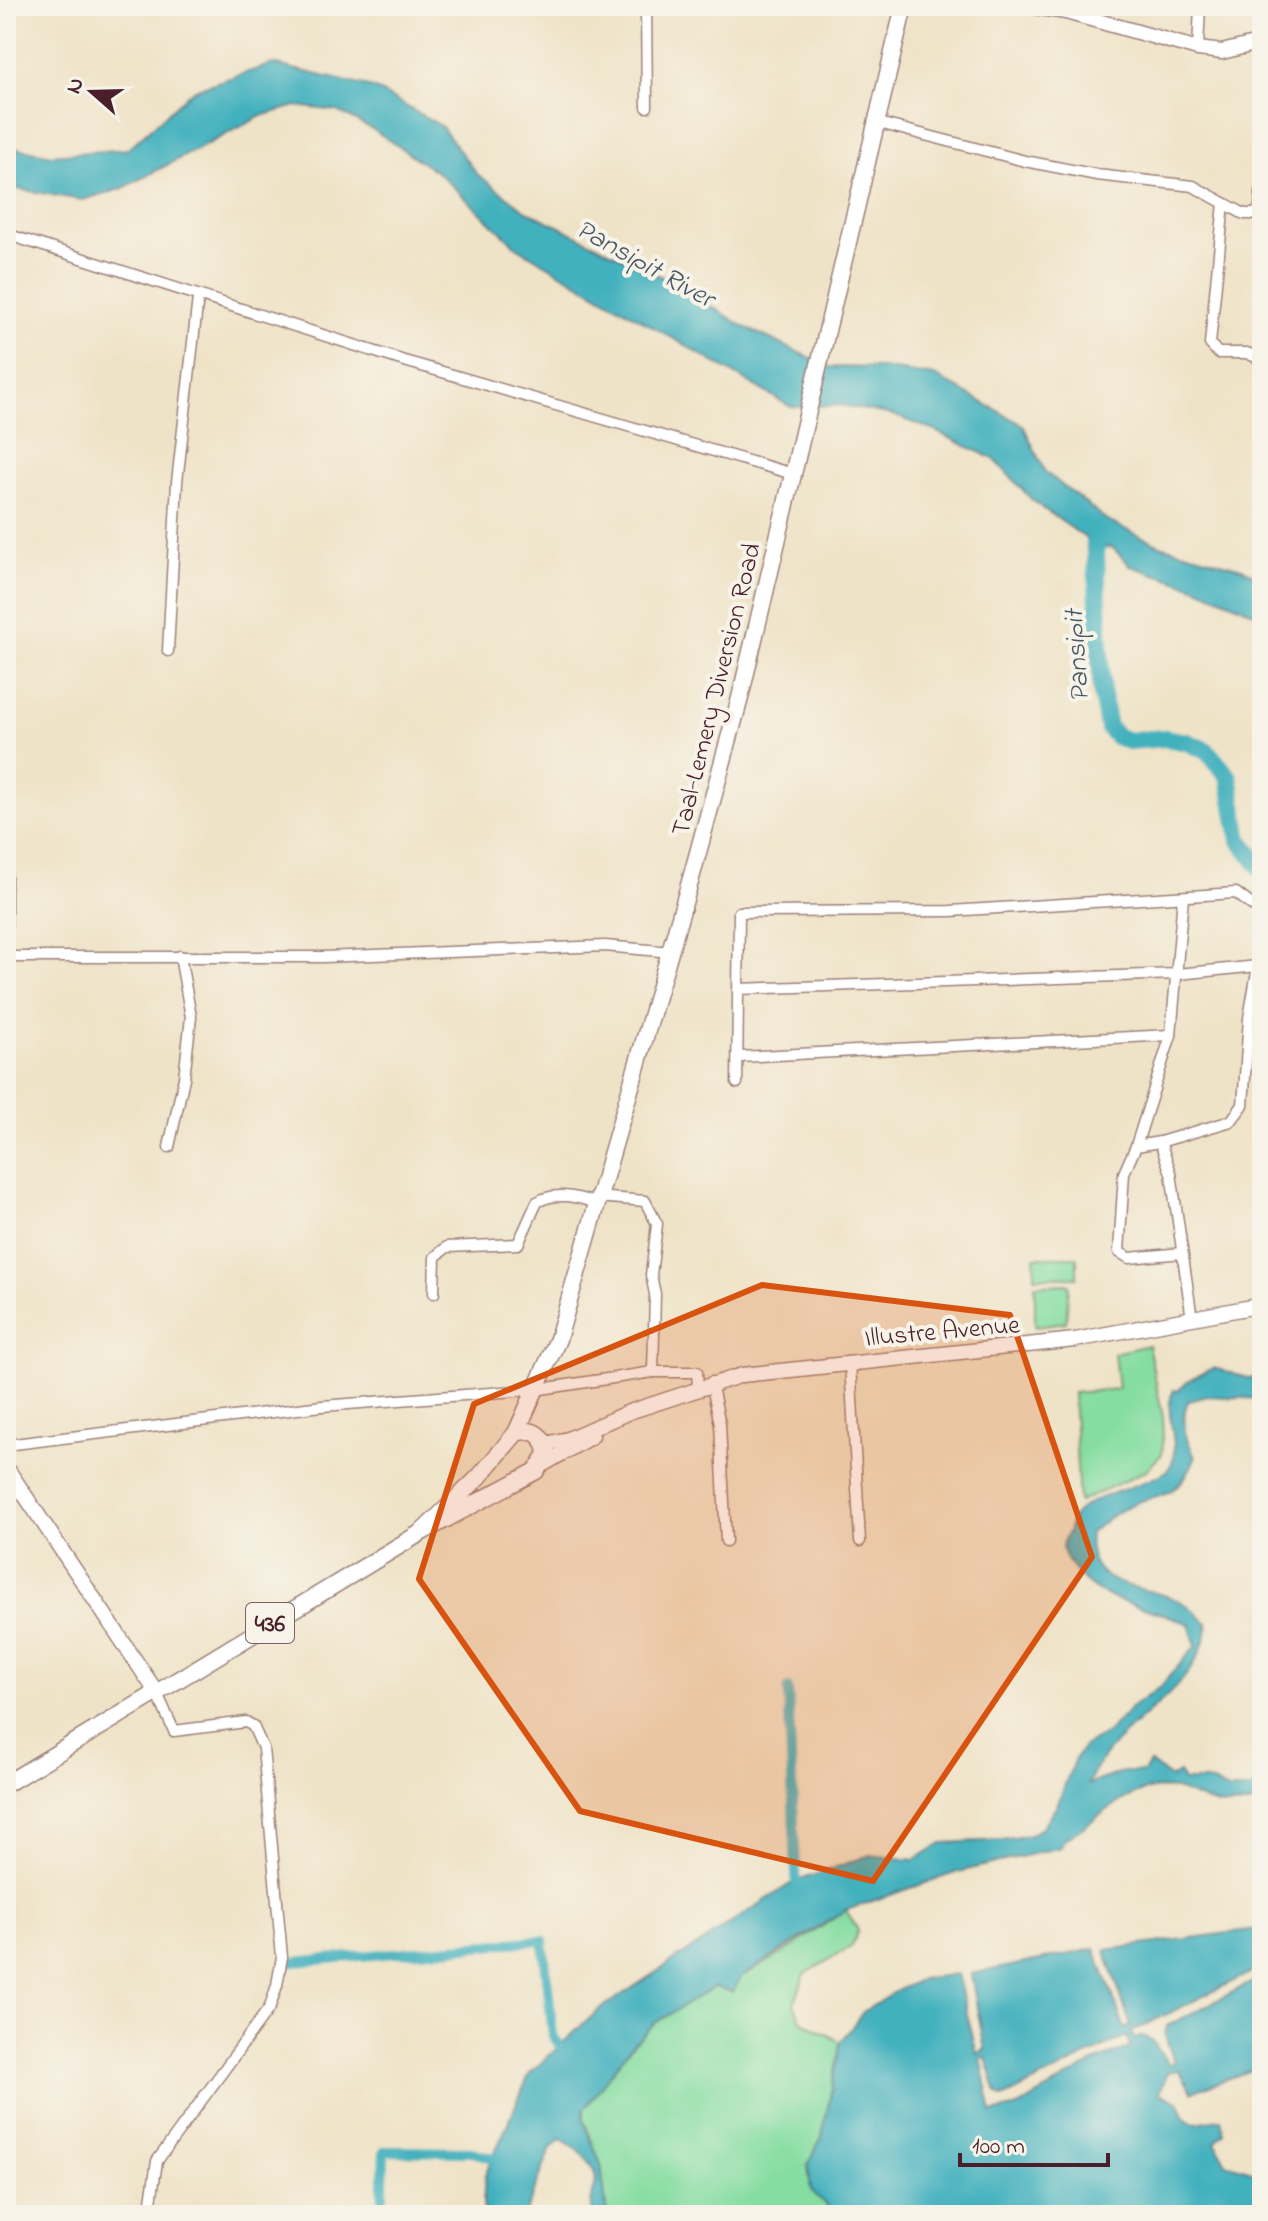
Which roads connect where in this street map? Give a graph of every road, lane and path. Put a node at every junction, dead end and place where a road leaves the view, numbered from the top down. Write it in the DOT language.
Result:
graph roads {
  1 [pos="646,6"];
  2 [pos="904,6"];
  3 [pos="1029,6"];
  4 [pos="1200,6"];
  5 [pos="1262,42"];
  6 [pos="1198,49"];
  7 [pos="647,107"];
  8 [pos="875,122"];
  9 [pos="1262,178"];
  10 [pos="1224,203"];
  11 [pos="6,234"];
  12 [pos="198,298"];
  13 [pos="1262,360"];
  14 [pos="793,474"];
  15 [pos="168,651"];
  16 [pos="6,687"];
  17 [pos="1183,897"];
  18 [pos="671,952"];
  19 [pos="180,956"];
  20 [pos="1258,966"];
  21 [pos="1178,974"];
  22 [pos="739,989"];
  23 [pos="1171,1035"];
  24 [pos="740,1057"];
  25 [pos="737,1083"];
  26 [pos="1160,1142"];
  27 [pos="1136,1146"];
  28 [pos="169,1147"];
  29 [pos="596,1200"];
  30 [pos="1182,1253"];
  31 [pos="434,1293"];
  32 [pos="1262,1305"];
  33 [pos="1192,1319"];
  34 [pos="850,1363"];
  35 [pos="653,1372"];
  36 [pos="541,1385"];
  37 [pos="705,1385"];
  38 [pos="629,1412"];
  39 [pos="524,1432"];
  40 [pos="546,1444"];
  41 [pos="6,1445"];
  42 [pos="505,1447"];
  43 [pos="544,1464"];
  44 [pos="6,1467"];
  45 [pos="527,1473"];
  46 [pos="422,1532"];
  47 [pos="726,1541"];
  48 [pos="860,1541"];
  49 [pos="157,1693"];
  50 [pos="6,1784"];
  51 [pos="149,2215"];
  1 -- 7 [label="street"];
  2 -- 8 [label="main road, Taal-Lemery Diversion Road"];
  3 -- 6 [label="main road"];
  4 -- 6 [label="street"];
  5 -- 6 [label="main road"];
  8 -- 10 [label="street"];
  8 -- 14 [label="main road, Taal-Lemery Diversion Road"];
  9 -- 10 [label="street"];
  10 -- 13 [label="street"];
  11 -- 12 [label="street"];
  12 -- 14 [label="street"];
  12 -- 15 [label="street"];
  14 -- 18 [label="main road, Taal-Lemery Diversion Road"];
  16 -- 19 [label="street"];
  17 -- 20 [label="street"];
  17 -- 21 [label="street"];
  17 -- 22 [label="street"];
  18 -- 19 [label="street"];
  18 -- 29 [label="main road, Taal-Lemery Diversion Road"];
  19 -- 28 [label="street"];
  20 -- 21 [label="street"];
  20 -- 26 [label="street"];
  21 -- 22 [label="street"];
  21 -- 23 [label="street"];
  22 -- 24 [label="street"];
  23 -- 24 [label="street"];
  23 -- 27 [label="street"];
  24 -- 25 [label="street"];
  26 -- 27 [label="street"];
  26 -- 30 [label="street"];
  27 -- 30 [label="street"];
  29 -- 31 [label="street"];
  29 -- 35 [label="street"];
  29 -- 36 [label="main road, Taal-Lemery Diversion Road"];
  30 -- 33 [label="street"];
  32 -- 33 [label="main road, Illustre Avenue / 436"];
  33 -- 34 [label="main road, Illustre Avenue / 436"];
  34 -- 37 [label="main road, Illustre Avenue / 436"];
  34 -- 48 [label="street"];
  35 -- 36 [label="street"];
  35 -- 37 [label="street"];
  36 -- 39 [label="main road, Taal-Lemery Diversion Road"];
  36 -- 41 [label="street"];
  37 -- 38 [label="main road, Illustre Avenue / 436"];
  37 -- 47 [label="street"];
  38 -- 40 [label="main road, Illustre Avenue / 436"];
  38 -- 43 [label="main road, Illustre Avenue / 436"];
  39 -- 40 [label="main road"];
  39 -- 42 [label="main road, 436"];
  40 -- 43 [label="main road"];
  42 -- 45 [label="main road"];
  42 -- 46 [label="main road, 436"];
  43 -- 45 [label="main road, 436"];
  44 -- 49 [label="main road"];
  45 -- 46 [label="main road, 436"];
  46 -- 49 [label="main road, 436"];
  49 -- 50 [label="main road, 436"];
  49 -- 51 [label="street"];
}
